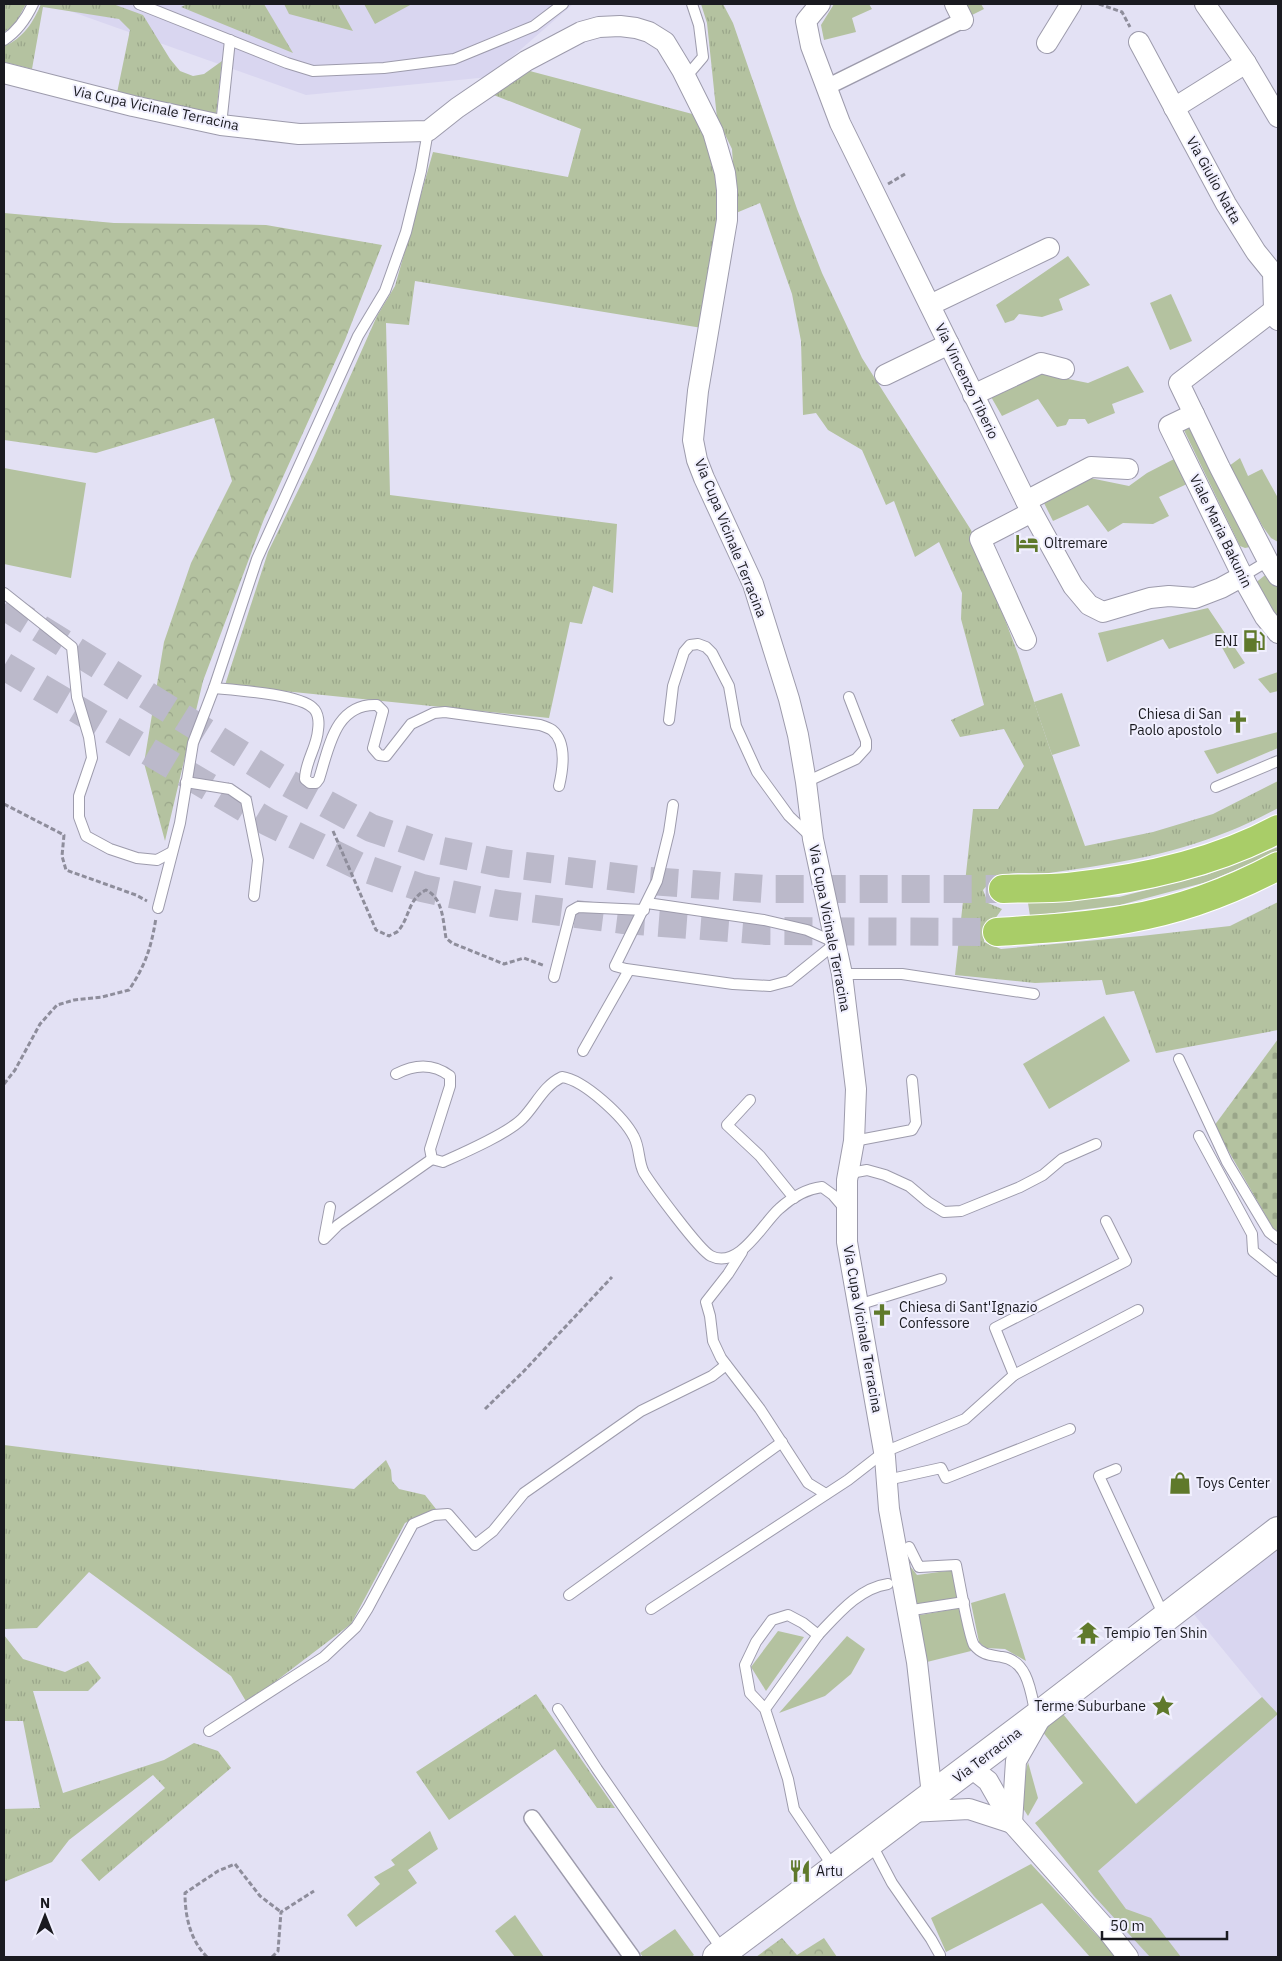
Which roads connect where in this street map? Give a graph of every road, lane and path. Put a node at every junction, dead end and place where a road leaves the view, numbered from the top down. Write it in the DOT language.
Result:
graph roads {
  1 [pos="33,4"];
  2 [pos="139,4"];
  3 [pos="563,4"];
  4 [pos="692,4"];
  5 [pos="820,4"];
  6 [pos="1071,4"];
  7 [pos="1099,4"];
  8 [pos="1212,6"];
  9 [pos="959,12"];
  10 [pos="4,40"];
  11 [pos="230,40"];
  12 [pos="1139,42"];
  13 [pos="1047,43"];
  14 [pos="1246,63"];
  15 [pos="4,73"];
  16 [pos="686,77"];
  17 [pos="827,87"];
  18 [pos="1174,108"];
  19 [pos="1278,117"];
  20 [pos="221,125"];
  21 [pos="428,131"];
  22 [pos="1049,248"];
  23 [pos="1275,269"];
  24 [pos="930,305"];
  25 [pos="1276,315"];
  26 [pos="949,344"];
  27 [pos="1064,368"];
  28 [pos="885,375"];
  29 [pos="973,395"];
  30 [pos="1194,414"];
  31 [pos="1128,469"];
  32 [pos="1029,506"];
  33 [pos="1250,527"];
  34 [pos="1227,541"];
  35 [pos="1275,564"];
  36 [pos="1243,576"];
  37 [pos="4,593"];
  38 [pos="1278,633"];
  39 [pos="1026,640"];
  40 [pos="214,688"];
  41 [pos="849,697"];
  42 [pos="669,720"];
  43 [pos="1278,761"];
  44 [pos="186,782"];
  45 [pos="806,782"];
  46 [pos="559,786"];
  47 [pos="1216,788"];
  48 [pos="4,804"];
  49 [pos="673,805"];
  50 [pos="1278,829"];
  51 [pos="333,831"];
  52 [pos="813,839"];
  53 [pos="172,852"];
  54 [pos="1278,866"];
  55 [pos="1003,889"];
  56 [pos="254,896"];
  57 [pos="645,906"];
  58 [pos="158,908"];
  59 [pos="997,932"];
  60 [pos="836,944"];
  61 [pos="629,970"];
  62 [pos="842,974"];
  63 [pos="554,977"];
  64 [pos="1034,994"];
  65 [pos="583,1051"];
  66 [pos="1179,1059"];
  67 [pos="396,1074"];
  68 [pos="912,1080"];
  69 [pos="4,1084"];
  70 [pos="750,1100"];
  71 [pos="1199,1136"];
  72 [pos="854,1141"];
  73 [pos="1096,1144"];
  74 [pos="432,1159"];
  75 [pos="847,1180"];
  76 [pos="794,1198"];
  77 [pos="330,1208"];
  78 [pos="847,1211"];
  79 [pos="1106,1221"];
  80 [pos="1278,1239"];
  81 [pos="742,1251"];
  82 [pos="1278,1271"];
  83 [pos="612,1277"];
  84 [pos="940,1278"];
  85 [pos="858,1305"];
  86 [pos="1138,1310"];
  87 [pos="726,1365"];
  88 [pos="1014,1375"];
  89 [pos="485,1409"];
  90 [pos="1070,1429"];
  91 [pos="782,1442"];
  92 [pos="884,1452"];
  93 [pos="1116,1470"];
  94 [pos="887,1480"];
  95 [pos="826,1494"];
  96 [pos="1278,1531"];
  97 [pos="909,1547"];
  98 [pos="888,1584"];
  99 [pos="569,1595"];
  100 [pos="964,1602"];
  101 [pos="651,1609"];
  102 [pos="906,1611"];
  103 [pos="1165,1619"];
  104 [pos="818,1635"];
  105 [pos="558,1709"];
  106 [pos="765,1709"];
  107 [pos="1040,1715"];
  108 [pos="209,1731"];
  109 [pos="970,1767"];
  110 [pos="932,1795"];
  111 [pos="910,1812"];
  112 [pos="532,1818"];
  113 [pos="1012,1823"];
  114 [pos="871,1842"];
  115 [pos="834,1869"];
  116 [pos="314,1891"];
  117 [pos="281,1912"];
  118 [pos="721,1955"];
  119 [pos="940,1955"];
  120 [pos="207,1957"];
  121 [pos="272,1957"];
  122 [pos="632,1957"];
  123 [pos="1128,1957"];
  1 -- 10 [label="lane"];
  2 -- 11 [label="lane"];
  3 -- 11 [label="lane"];
  4 -- 16 [label="lane"];
  5 -- 17 [label="street, Via Vincenzo Tiberio"];
  6 -- 13 [label="street"];
  7 -- 12 [label="path"];
  8 -- 14 [label="street"];
  9 -- 17 [label="street"];
  11 -- 20 [label="lane"];
  12 -- 18 [label="street, Via Giulio Natta"];
  14 -- 18 [label="street"];
  14 -- 19 [label="street"];
  15 -- 20 [label="street, Via Cupa Vicinale Terracina"];
  16 -- 21 [label="street, Via Cupa Vicinale Terracina"];
  16 -- 45 [label="street, Via Cupa Vicinale Terracina"];
  17 -- 24 [label="street, Via Vincenzo Tiberio"];
  18 -- 23 [label="street, Via Giulio Natta"];
  20 -- 21 [label="street, Via Cupa Vicinale Terracina"];
  21 -- 40 [label="lane"];
  22 -- 24 [label="street"];
  23 -- 25 [label="street, Via Giulio Natta"];
  24 -- 26 [label="street, Via Vincenzo Tiberio"];
  25 -- 30 [label="street, Viale Maria Bakunin"];
  26 -- 28 [label="street"];
  26 -- 29 [label="street, Via Vincenzo Tiberio"];
  27 -- 29 [label="street"];
  29 -- 32 [label="street, Via Vincenzo Tiberio"];
  30 -- 33 [label="street, Viale Maria Bakunin"];
  30 -- 34 [label="street, Viale Maria Bakunin"];
  31 -- 32 [label="street"];
  32 -- 36 [label="street, Via Vincenzo Tiberio"];
  32 -- 39 [label="street"];
  33 -- 34 [label="street"];
  33 -- 35 [label="street, Viale Maria Bakunin"];
  34 -- 36 [label="street, Viale Maria Bakunin"];
  35 -- 36 [label="lane"];
  36 -- 38 [label="street, Viale Maria Bakunin"];
  37 -- 53 [label="lane"];
  40 -- 44 [label="lane"];
  40 -- 46 [label="lane"];
  41 -- 45 [label="lane"];
  42 -- 52 [label="lane"];
  43 -- 47 [label="lane"];
  44 -- 53 [label="lane"];
  44 -- 56 [label="lane"];
  45 -- 52 [label="street, Via Cupa Vicinale Terracina"];
  48 -- 58 [label="path"];
  49 -- 57 [label="lane"];
  50 -- 55 [label="highway"];
  51 -- 63 [label="path"];
  52 -- 60 [label="street, Via Cupa Vicinale Terracina"];
  53 -- 58 [label="lane"];
  54 -- 59 [label="highway"];
  57 -- 60 [label="lane"];
  57 -- 61 [label="lane"];
  57 -- 63 [label="lane"];
  58 -- 69 [label="path"];
  60 -- 61 [label="lane"];
  60 -- 62 [label="street, Via Cupa Vicinale Terracina"];
  61 -- 65 [label="lane"];
  62 -- 64 [label="lane"];
  62 -- 72 [label="street, Via Cupa Vicinale Terracina"];
  66 -- 80 [label="lane"];
  67 -- 74 [label="lane"];
  68 -- 72 [label="lane"];
  70 -- 76 [label="lane"];
  71 -- 82 [label="lane"];
  72 -- 75 [label="street, Via Cupa Vicinale Terracina"];
  73 -- 75 [label="lane"];
  74 -- 77 [label="lane"];
  74 -- 81 [label="lane"];
  75 -- 78 [label="street, Via Cupa Vicinale Terracina"];
  76 -- 78 [label="lane"];
  76 -- 81 [label="lane"];
  78 -- 85 [label="street, Via Cupa Vicinale Terracina"];
  79 -- 88 [label="lane"];
  81 -- 87 [label="lane"];
  83 -- 89 [label="path"];
  84 -- 85 [label="lane"];
  85 -- 92 [label="street, Via Cupa Vicinale Terracina"];
  86 -- 88 [label="lane"];
  87 -- 91 [label="lane"];
  87 -- 108 [label="lane"];
  88 -- 92 [label="lane"];
  90 -- 94 [label="lane"];
  91 -- 95 [label="lane"];
  91 -- 99 [label="lane"];
  92 -- 94 [label="street, Via Cupa Vicinale Terracina"];
  92 -- 95 [label="lane"];
  93 -- 103 [label="lane"];
  94 -- 102 [label="street, Via Cupa Vicinale Terracina"];
  95 -- 101 [label="lane"];
  96 -- 103 [label="main road, Via Terracina"];
  97 -- 100 [label="lane"];
  98 -- 104 [label="lane"];
  100 -- 102 [label="lane"];
  100 -- 107 [label="lane"];
  102 -- 110 [label="street, Via Cupa Vicinale Terracina"];
  103 -- 107 [label="main road, Via Terracina"];
  104 -- 106 [label="lane"];
  104 -- 106 [label="lane"];
  105 -- 118 [label="lane"];
  106 -- 115 [label="lane"];
  107 -- 109 [label="main road, Via Terracina"];
  107 -- 113 [label="street"];
  109 -- 110 [label="main road, Via Terracina"];
  109 -- 113 [label="street"];
  110 -- 111 [label="main road, Via Terracina"];
  111 -- 113 [label="street"];
  111 -- 114 [label="main road, Via Terracina"];
  112 -- 122 [label="street"];
  113 -- 123 [label="street"];
  114 -- 115 [label="main road, Via Terracina"];
  114 -- 119 [label="lane"];
  115 -- 118 [label="main road, Via Terracina"];
  116 -- 117 [label="path"];
  117 -- 120 [label="path"];
  117 -- 121 [label="path"];
}
